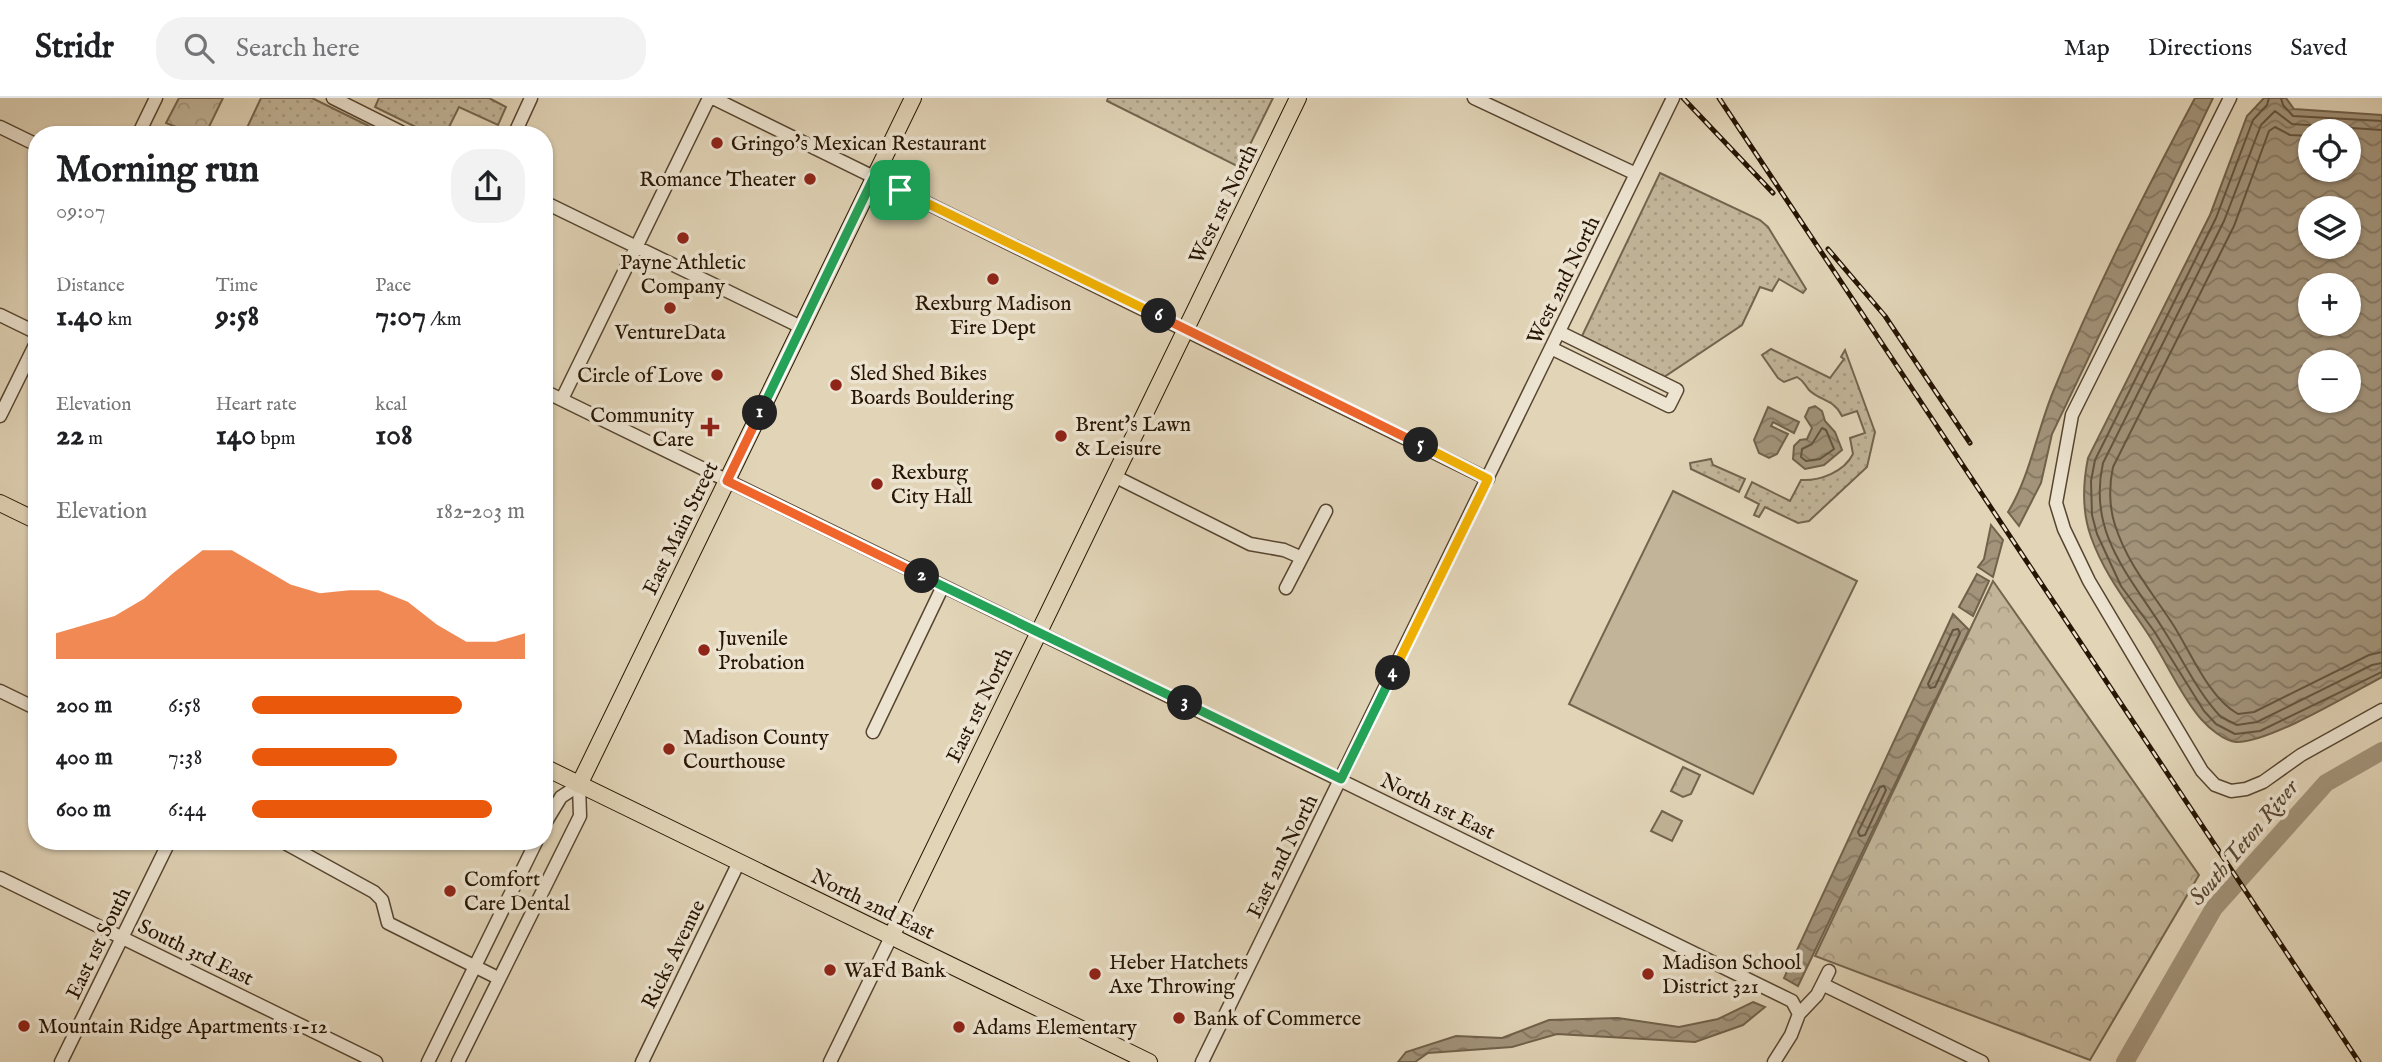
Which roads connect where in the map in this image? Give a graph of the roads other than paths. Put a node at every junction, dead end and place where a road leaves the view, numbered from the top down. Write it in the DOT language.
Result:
graph roads {
  1 [pos="156,98"];
  2 [pos="333,98"];
  3 [pos="531,98"];
  4 [pos="711,98"];
  5 [pos="913,98"];
  6 [pos="1298,98"];
  7 [pos="1474,98"];
  8 [pos="1673,98"];
  9 [pos="2230,98"];
  10 [pos="142,126"];
  11 [pos="389,126"];
  12 [pos="518,126"];
  13 [pos="0,127"];
  14 [pos="28,141"];
  15 [pos="1636,174"];
  16 [pos="874,177"];
  17 [pos="553,206"];
  18 [pos="635,247"];
  19 [pos="0,315"];
  20 [pos="802,327"];
  21 [pos="1185,328"];
  22 [pos="28,329"];
  23 [pos="1559,332"];
  24 [pos="1551,348"];
  25 [pos="28,359"];
  26 [pos="553,395"];
  27 [pos="562,399"];
  28 [pos="0,416"];
  29 [pos="1114,476"];
  30 [pos="1488,479"];
  31 [pos="727,481"];
  32 [pos="0,503"];
  33 [pos="1326,511"];
  34 [pos="28,517"];
  35 [pos="1300,557"];
  36 [pos="943,586"];
  37 [pos="1286,588"];
  38 [pos="1038,632"];
  39 [pos="0,691"];
  40 [pos="28,705"];
  41 [pos="2382,710"];
  42 [pos="873,732"];
  43 [pos="553,772"];
  44 [pos="1341,779"];
  45 [pos="579,785"];
  46 [pos="553,810"];
  47 [pos="165,850"];
  48 [pos="297,850"];
  49 [pos="532,850"];
  50 [pos="739,862"];
  51 [pos="0,878"];
  52 [pos="122,937"];
  53 [pos="891,937"];
  54 [pos="474,966"];
  55 [pos="1829,971"];
  56 [pos="498,978"];
  57 [pos="1824,985"];
  58 [pos="1799,1014"];
  59 [pos="61,1062"];
  60 [pos="376,1062"];
  61 [pos="429,1062"];
  62 [pos="458,1062"];
  63 [pos="642,1062"];
  64 [pos="830,1062"];
  65 [pos="1149,1062"];
  66 [pos="1202,1062"];
  67 [pos="1774,1062"];
  68 [pos="1982,1062"];
  1 -- 10 [label="street"];
  2 -- 11 [label="street"];
  3 -- 12 [label="street"];
  4 -- 16 [label="street"];
  4 -- 18 [label="street"];
  5 -- 16 [label="main road, East Main Street"];
  6 -- 21 [label="main road, West 1st North"];
  7 -- 15 [label="street"];
  8 -- 15 [label="street, West 2nd North"];
  9 -- 41 [label="street"];
  13 -- 14 [label="street"];
  15 -- 23 [label="street, West 2nd North"];
  16 -- 20 [label="main road, East Main Street"];
  16 -- 21 [label="street"];
  17 -- 18 [label="street"];
  18 -- 20 [label="street"];
  18 -- 27 [label="street"];
  19 -- 22 [label="street"];
  20 -- 31 [label="main road, East Main Street"];
  21 -- 29 [label="main road, East 1st North"];
  21 -- 30 [label="street"];
  23 -- 24 [label="street, West 2nd North"];
  23 -- 24 [label="street"];
  24 -- 30 [label="street, West 2nd North"];
  25 -- 28 [label="street"];
  26 -- 27 [label="street, North 1st East"];
  27 -- 31 [label="street, North 1st East"];
  29 -- 35 [label="street"];
  29 -- 38 [label="main road, East 1st North"];
  30 -- 44 [label="street, East 2nd North"];
  31 -- 36 [label="street, North 1st East"];
  31 -- 45 [label="main road, East Main Street"];
  32 -- 34 [label="main road"];
  33 -- 35 [label="street"];
  35 -- 37 [label="street"];
  36 -- 38 [label="street, North 1st East"];
  36 -- 42 [label="street"];
  38 -- 44 [label="street, North 1st East"];
  38 -- 53 [label="main road, East 1st North"];
  39 -- 40 [label="street"];
  43 -- 45 [label="main road, North 2nd East"];
  44 -- 58 [label="street, North 1st East"];
  44 -- 66 [label="street, East 2nd North"];
  45 -- 46 [label="street, East Main Street"];
  45 -- 50 [label="main road, North 2nd East"];
  45 -- 56 [label="street, East Main Street"];
  47 -- 52 [label="street, East 1st South"];
  48 -- 54 [label="street"];
  49 -- 54 [label="street"];
  50 -- 53 [label="main road, North 2nd East"];
  50 -- 63 [label="street, Ricks Avenue"];
  51 -- 52 [label="street, South 3rd East"];
  52 -- 59 [label="street, East 1st South"];
  52 -- 60 [label="street, South 3rd East"];
  53 -- 64 [label="street, East 1st North"];
  53 -- 65 [label="main road, North 2nd East"];
  54 -- 56 [label="street"];
  54 -- 61 [label="street"];
  55 -- 57 [label="street"];
  56 -- 62 [label="street, East Main Street"];
  57 -- 58 [label="street"];
  57 -- 68 [label="street"];
  58 -- 67 [label="street"];
}
